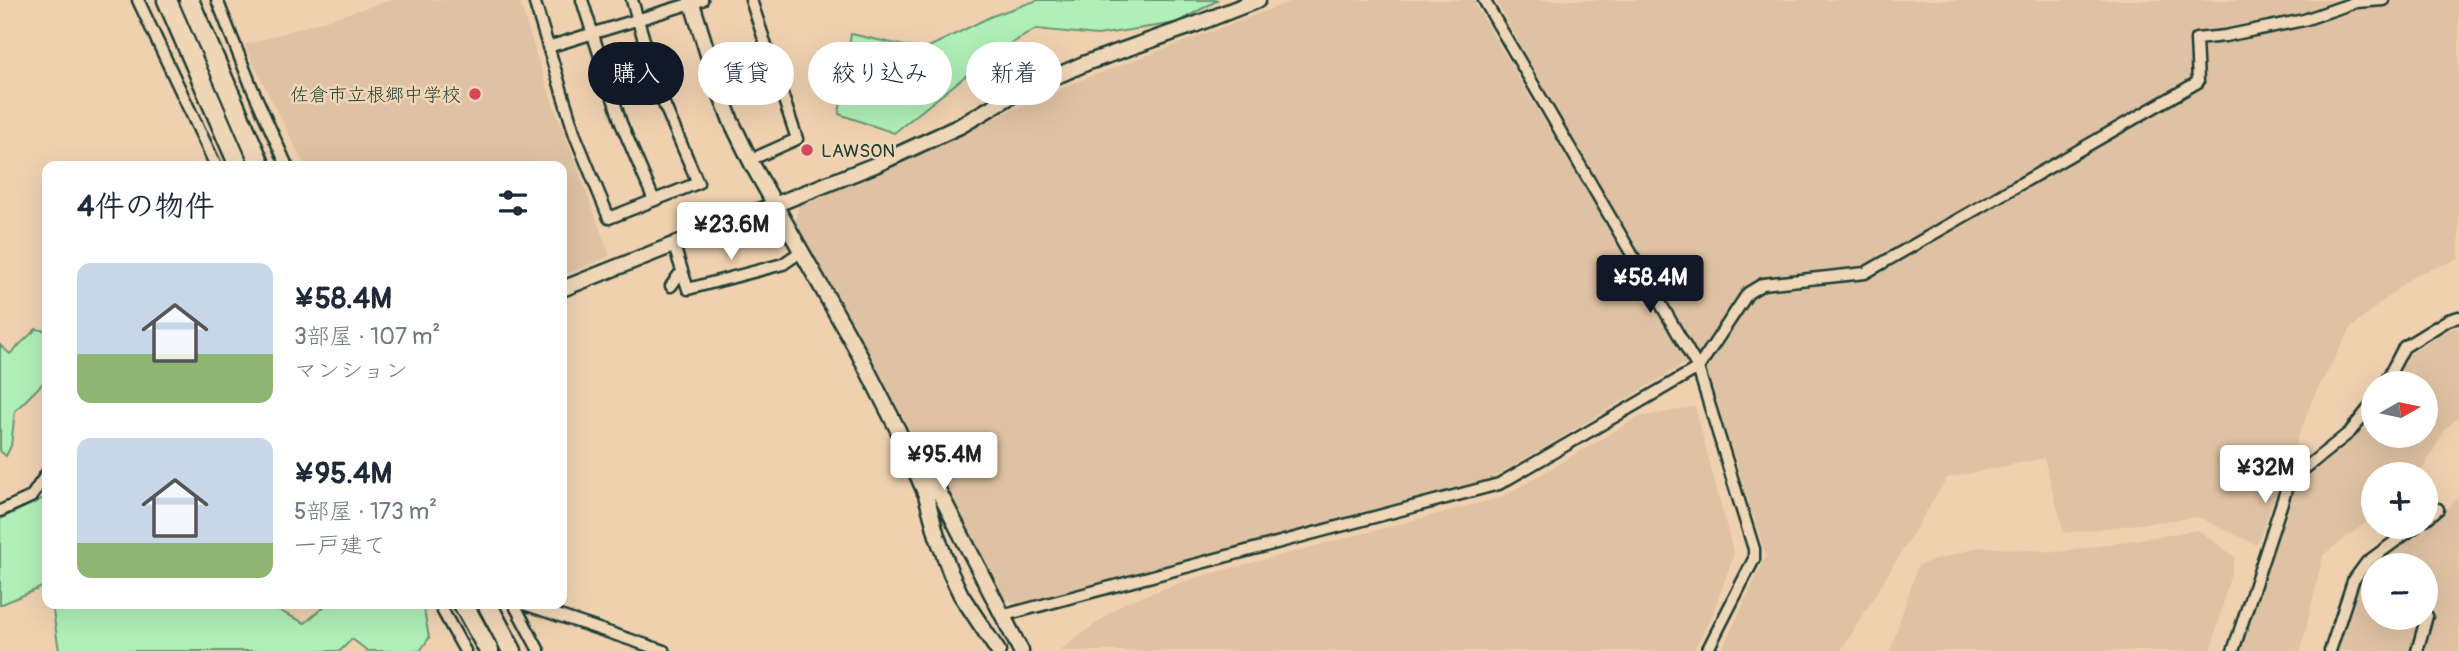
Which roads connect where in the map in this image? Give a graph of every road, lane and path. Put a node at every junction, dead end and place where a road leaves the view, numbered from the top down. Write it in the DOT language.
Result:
graph roads {
  1 [pos="138,0"];
  2 [pos="167,0"];
  3 [pos="189,0"];
  4 [pos="217,0"];
  5 [pos="534,0"];
  6 [pos="582,0"];
  7 [pos="632,0"];
  8 [pos="751,0"];
  9 [pos="1258,0"];
  10 [pos="1485,0"];
  11 [pos="2383,0"];
  12 [pos="695,1"];
  13 [pos="638,19"];
  14 [pos="592,33"];
  15 [pos="548,47"];
  16 [pos="759,156"];
  17 [pos="214,161"];
  18 [pos="237,161"];
  19 [pos="259,161"];
  20 [pos="285,161"];
  21 [pos="654,200"];
  22 [pos="776,205"];
  23 [pos="674,246"];
  24 [pos="802,251"];
  25 [pos="684,274"];
  26 [pos="671,286"];
  27 [pos="567,287"];
  28 [pos="2459,317"];
  29 [pos="857,350"];
  30 [pos="1698,368"];
  31 [pos="2391,371"];
  32 [pos="2361,418"];
  33 [pos="42,481"];
  34 [pos="0,511"];
  35 [pos="2399,539"];
  36 [pos="442,609"];
  37 [pos="466,609"];
  38 [pos="490,609"];
  39 [pos="517,609"];
  40 [pos="539,609"];
  41 [pos="973,614"];
  42 [pos="1001,616"];
  43 [pos="2423,630"];
  44 [pos="465,651"];
  45 [pos="489,651"];
  46 [pos="512,651"];
  47 [pos="539,651"];
  48 [pos="664,651"];
  49 [pos="999,651"];
  50 [pos="1021,651"];
  51 [pos="1707,651"];
  52 [pos="2233,651"];
  53 [pos="2330,651"];
  54 [pos="2417,651"];
  1 -- 17 [label="street"];
  2 -- 18 [label="highway"];
  3 -- 19 [label="highway"];
  4 -- 20 [label="street"];
  5 -- 15 [label="street"];
  6 -- 14 [label="street"];
  7 -- 13 [label="street"];
  8 -- 16 [label="street"];
  9 -- 22 [label="street"];
  10 -- 30 [label="street"];
  11 -- 30 [label="street"];
  12 -- 13 [label="street"];
  12 -- 22 [label="street"];
  13 -- 14 [label="street"];
  13 -- 21 [label="street"];
  14 -- 15 [label="street"];
  14 -- 21 [label="street"];
  15 -- 21 [label="street"];
  22 -- 23 [label="street"];
  22 -- 24 [label="street"];
  23 -- 25 [label="street"];
  23 -- 27 [label="street"];
  24 -- 25 [label="street"];
  24 -- 29 [label="street"];
  25 -- 26 [label="street"];
  28 -- 31 [label="street"];
  29 -- 41 [label="street"];
  29 -- 42 [label="street"];
  30 -- 42 [label="street"];
  30 -- 51 [label="street"];
  32 -- 52 [label="street"];
  33 -- 34 [label="street"];
  35 -- 53 [label="street"];
  36 -- 44 [label="street"];
  37 -- 45 [label="highway"];
  38 -- 46 [label="highway"];
  39 -- 47 [label="street"];
  40 -- 48 [label="street"];
  41 -- 42 [label="street"];
  41 -- 49 [label="street"];
  42 -- 49 [label="street"];
  42 -- 50 [label="street"];
  43 -- 54 [label="street"];
}
